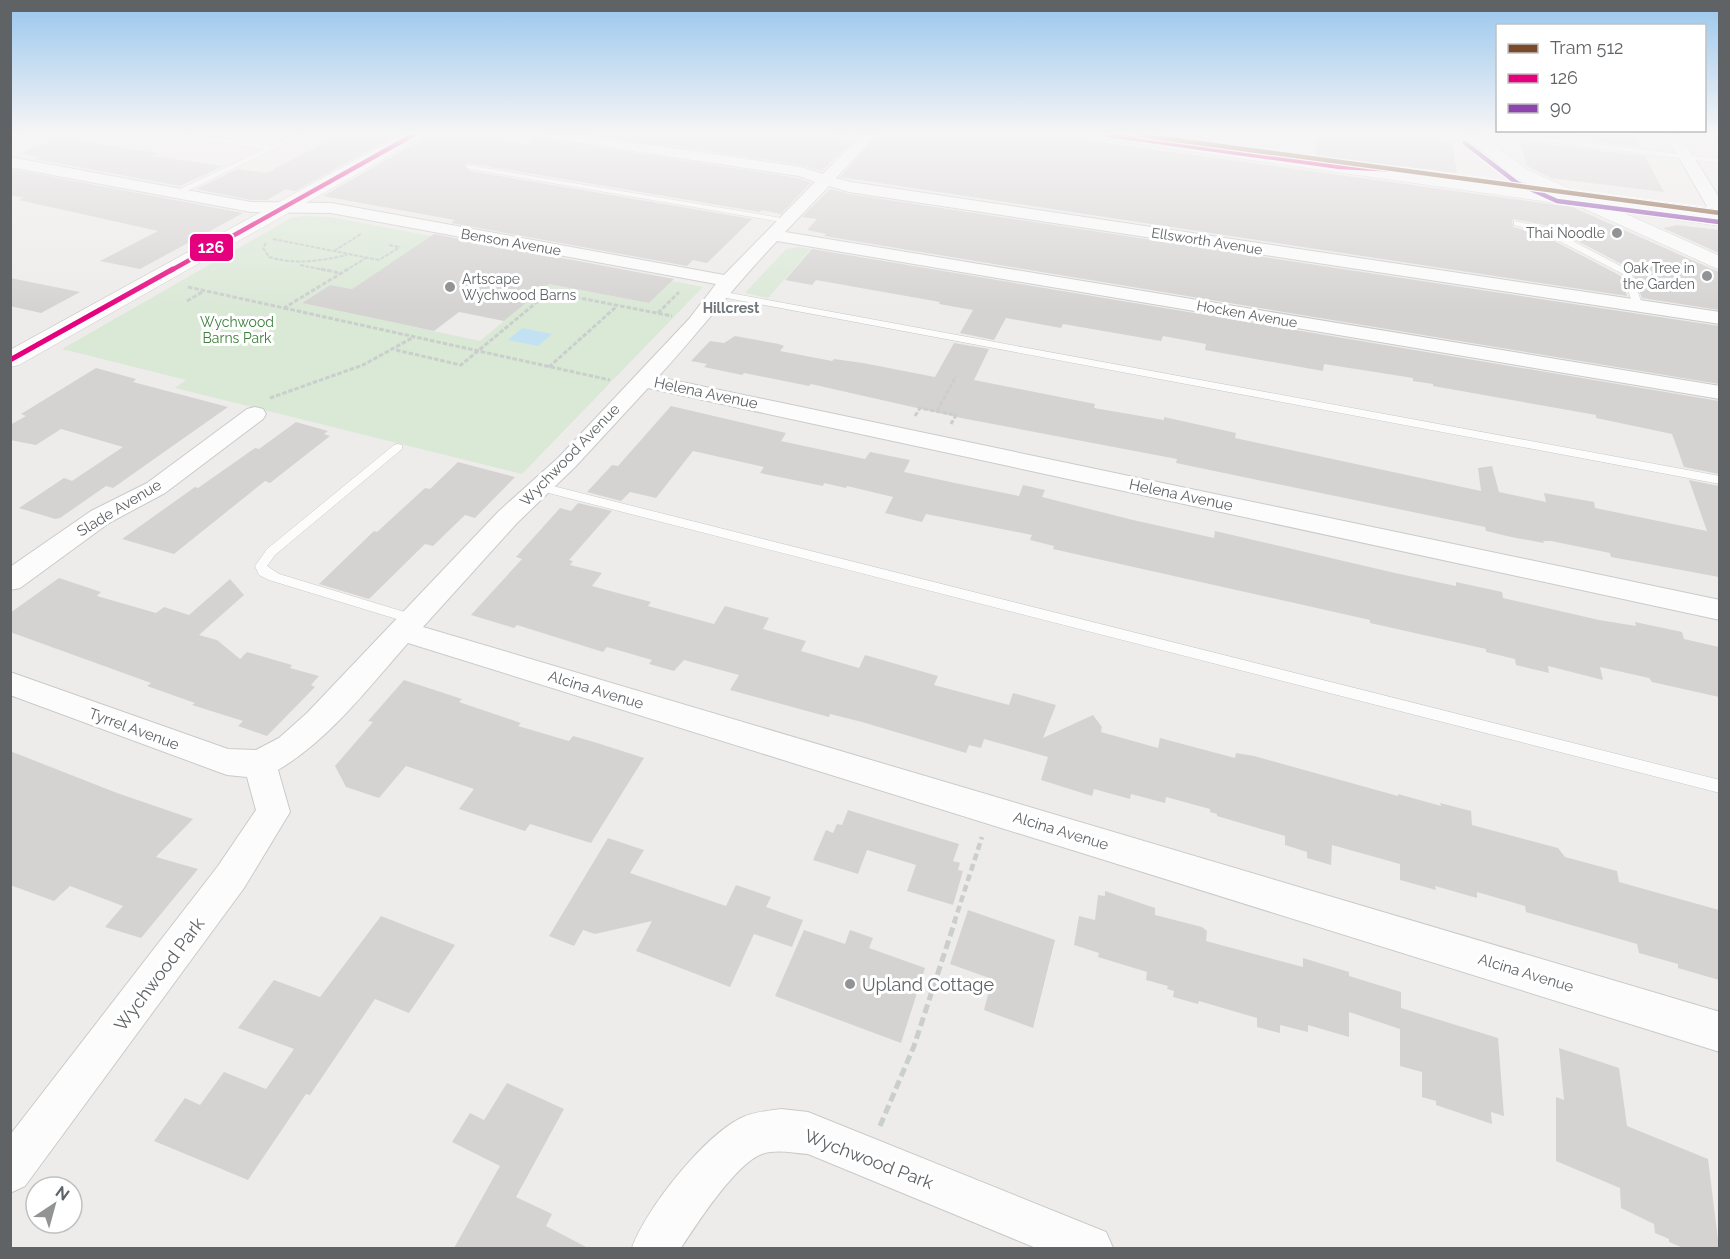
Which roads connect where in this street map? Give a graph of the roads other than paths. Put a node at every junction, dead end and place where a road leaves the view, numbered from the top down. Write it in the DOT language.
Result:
graph roads {
  1 [pos="183,194"];
  2 [pos="308,194"];
  3 [pos="606,194"];
  4 [pos="813,194"];
  5 [pos="894,194"];
  6 [pos="1526,194"];
  7 [pos="1567,194"];
  8 [pos="1583,194"];
  9 [pos="1617,194"];
  10 [pos="1708,194"];
  11 [pos="1590,203"];
  12 [pos="281,209"];
  13 [pos="1718,210"];
  14 [pos="1517,223"];
  15 [pos="781,228"];
  16 [pos="1719,264"];
  17 [pos="724,288"];
  18 [pos="1638,306"];
  19 [pos="1719,318"];
  20 [pos="10,360"];
  21 [pos="643,380"];
  22 [pos="1719,393"];
  23 [pos="262,406"];
  24 [pos="399,447"];
  25 [pos="1719,480"];
  26 [pos="541,487"];
  27 [pos="10,581"];
  28 [pos="1719,610"];
  29 [pos="407,625"];
  30 [pos="10,684"];
  31 [pos="260,764"];
  32 [pos="1719,787"];
  33 [pos="1719,1032"];
  34 [pos="10,1171"];
  35 [pos="655,1248"];
  36 [pos="1090,1248"];
  1 -- 12 [label="street, Benson Avenue"];
  2 -- 12 [label="main road"];
  3 -- 15 [label="lane"];
  4 -- 15 [label="street, Wychwood Avenue"];
  5 -- 18 [label="street, Ellsworth Avenue"];
  6 -- 11 [label="main road"];
  7 -- 11 [label="main road"];
  8 -- 13 [label="lane"];
  9 -- 13 [label="main road"];
  10 -- 13 [label="street"];
  11 -- 13 [label="main road"];
  11 -- 16 [label="main road"];
  12 -- 17 [label="street, Benson Avenue"];
  12 -- 20 [label="main road"];
  14 -- 18 [label="lane"];
  15 -- 17 [label="street, Wychwood Avenue"];
  15 -- 22 [label="street, Hocken Avenue"];
  17 -- 21 [label="street, Wychwood Avenue"];
  17 -- 25 [label="lane"];
  18 -- 19 [label="street, Ellsworth Avenue"];
  21 -- 26 [label="street, Wychwood Avenue"];
  21 -- 28 [label="street, Helena Avenue"];
  23 -- 27 [label="street, Slade Avenue"];
  24 -- 29 [label="lane"];
  26 -- 29 [label="street, Wychwood Avenue"];
  26 -- 32 [label="lane"];
  29 -- 31 [label="street, Wychwood Avenue"];
  29 -- 33 [label="street, Alcina Avenue"];
  30 -- 31 [label="street, Tyrrel Avenue"];
  31 -- 34 [label="street, Wychwood Park"];
  35 -- 36 [label="street, Wychwood Park"];
}
